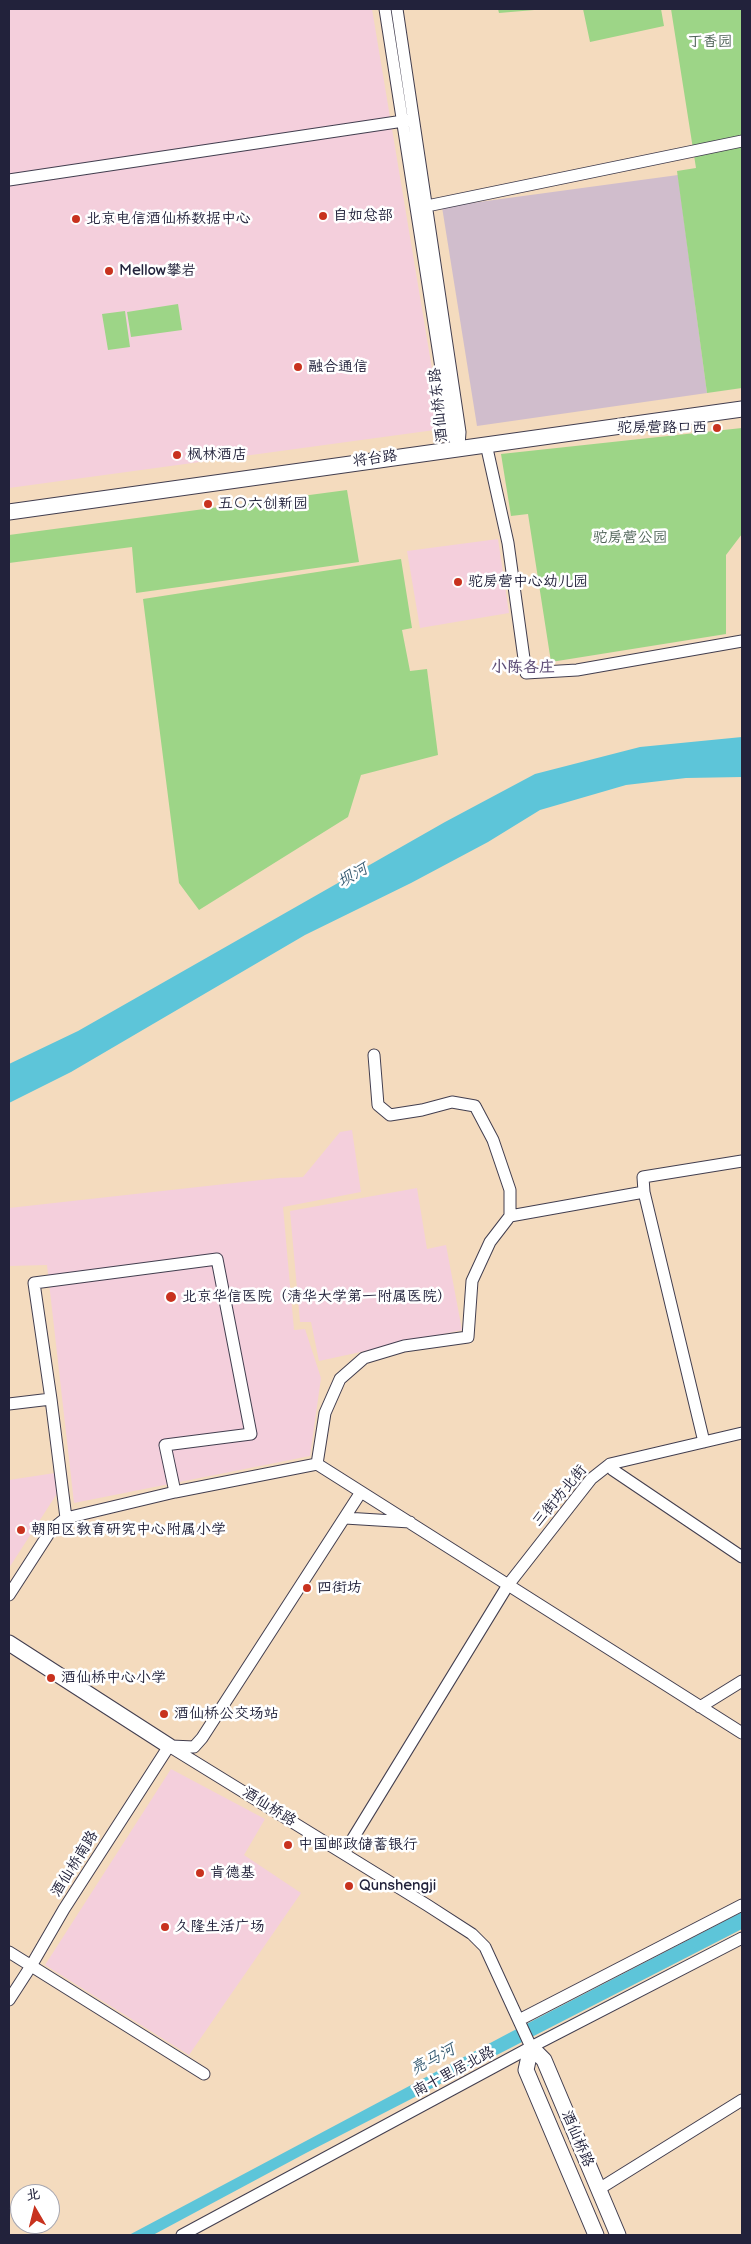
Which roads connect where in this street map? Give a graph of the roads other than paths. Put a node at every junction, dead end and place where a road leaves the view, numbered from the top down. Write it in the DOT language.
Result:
graph roads {
  1 [pos="386,9"];
  2 [pos="397,9"];
  3 [pos="408,120"];
  4 [pos="742,141"];
  5 [pos="9,180"];
  6 [pos="427,206"];
  7 [pos="742,409"];
  8 [pos="486,444"];
  9 [pos="459,448"];
  10 [pos="9,512"];
  11 [pos="742,641"];
  12 [pos="374,1056"];
  13 [pos="742,1161"];
  14 [pos="644,1192"];
  15 [pos="510,1216"];
  16 [pos="51,1399"];
  17 [pos="9,1404"];
  18 [pos="742,1434"];
  19 [pos="704,1442"];
  20 [pos="317,1464"];
  21 [pos="610,1464"];
  22 [pos="175,1492"];
  23 [pos="361,1492"];
  24 [pos="66,1518"];
  25 [pos="345,1518"];
  26 [pos="412,1522"];
  27 [pos="742,1557"];
  28 [pos="508,1585"];
  29 [pos="9,1595"];
  30 [pos="9,1643"];
  31 [pos="742,1682"];
  32 [pos="700,1707"];
  33 [pos="742,1733"];
  34 [pos="169,1746"];
  35 [pos="344,1853"];
  36 [pos="742,1904"];
  37 [pos="742,1938"];
  38 [pos="9,1952"];
  39 [pos="31,1966"];
  40 [pos="9,2000"];
  41 [pos="519,2020"];
  42 [pos="531,2047"];
  43 [pos="204,2074"];
  44 [pos="742,2100"];
  45 [pos="598,2189"];
  46 [pos="182,2235"];
  47 [pos="596,2235"];
  48 [pos="618,2235"];
  1 -- 3 [label="street, 酒仙桥东路"];
  2 -- 3 [label="street, 酒仙桥东路"];
  3 -- 5 [label="street"];
  3 -- 6 [label="street, 酒仙桥东路"];
  3 -- 9 [label="street, 酒仙桥东路"];
  4 -- 6 [label="street"];
  6 -- 9 [label="street, 酒仙桥东路"];
  7 -- 8 [label="main road, 将台路"];
  8 -- 9 [label="main road, 将台路"];
  8 -- 11 [label="street"];
  9 -- 10 [label="main road, 将台路"];
  12 -- 15 [label="street"];
  13 -- 14 [label="street"];
  14 -- 15 [label="street"];
  14 -- 19 [label="street"];
  15 -- 20 [label="street"];
  16 -- 17 [label="street"];
  16 -- 22 [label="street"];
  16 -- 24 [label="street"];
  18 -- 19 [label="street, 三街坊北街"];
  19 -- 21 [label="street, 三街坊北街"];
  20 -- 22 [label="street"];
  20 -- 23 [label="street"];
  21 -- 27 [label="street"];
  21 -- 28 [label="street, 三街坊北街"];
  22 -- 24 [label="street"];
  23 -- 25 [label="street"];
  23 -- 26 [label="street"];
  24 -- 29 [label="street"];
  25 -- 26 [label="street"];
  25 -- 34 [label="street"];
  26 -- 28 [label="street"];
  28 -- 32 [label="street"];
  28 -- 35 [label="street, 三街坊北街"];
  30 -- 34 [label="main road, 酒仙桥路"];
  31 -- 32 [label="street"];
  32 -- 33 [label="street"];
  34 -- 35 [label="street, 酒仙桥路"];
  34 -- 39 [label="street, 酒仙桥南路"];
  35 -- 41 [label="street, 酒仙桥路"];
  36 -- 41 [label="street"];
  37 -- 42 [label="street, 南十里居北路"];
  38 -- 39 [label="street"];
  39 -- 40 [label="street, 酒仙桥南路"];
  39 -- 43 [label="street"];
  41 -- 42 [label="street, 酒仙桥路"];
  42 -- 45 [label="main road, 酒仙桥路"];
  42 -- 46 [label="street, 南十里居北路"];
  42 -- 47 [label="main road, 酒仙桥路"];
  44 -- 45 [label="street"];
  45 -- 48 [label="main road, 酒仙桥路"];
}
